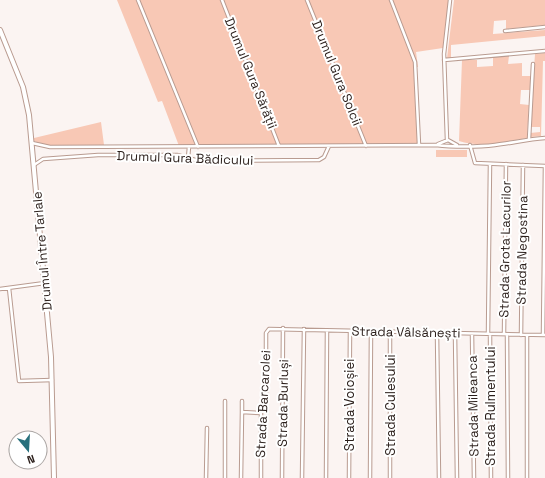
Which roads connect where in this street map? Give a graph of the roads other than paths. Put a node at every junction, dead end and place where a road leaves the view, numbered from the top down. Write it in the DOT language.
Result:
graph roads {
  1 [pos="138,0"];
  2 [pos="222,0"];
  3 [pos="307,0"];
  4 [pos="391,0"];
  5 [pos="450,0"];
  6 [pos="545,27"];
  7 [pos="0,30"];
  8 [pos="505,31"];
  9 [pos="545,51"];
  10 [pos="444,60"];
  11 [pos="533,64"];
  12 [pos="545,138"];
  13 [pos="529,139"];
  14 [pos="447,141"];
  15 [pos="32,143"];
  16 [pos="419,145"];
  17 [pos="436,145"];
  18 [pos="458,145"];
  19 [pos="470,145"];
  20 [pos="279,146"];
  21 [pos="329,146"];
  22 [pos="366,146"];
  23 [pos="445,146"];
  24 [pos="450,146"];
  25 [pos="189,147"];
  26 [pos="198,147"];
  27 [pos="188,158"];
  28 [pos="490,164"];
  29 [pos="506,164"];
  30 [pos="34,165"];
  31 [pos="523,165"];
  32 [pos="545,166"];
  33 [pos="45,283"];
  34 [pos="9,288"];
  35 [pos="0,289"];
  36 [pos="283,328"];
  37 [pos="304,329"];
  38 [pos="267,330"];
  39 [pos="327,330"];
  40 [pos="350,331"];
  41 [pos="371,332"];
  42 [pos="390,332"];
  43 [pos="438,334"];
  44 [pos="455,334"];
  45 [pos="472,334"];
  46 [pos="489,334"];
  47 [pos="505,334"];
  48 [pos="521,334"];
  49 [pos="527,335"];
  50 [pos="544,335"];
  51 [pos="52,380"];
  52 [pos="225,401"];
  53 [pos="242,401"];
  54 [pos="242,412"];
  55 [pos="261,413"];
  56 [pos="207,428"];
  57 [pos="54,478"];
  58 [pos="206,478"];
  59 [pos="225,478"];
  60 [pos="241,478"];
  61 [pos="261,478"];
  62 [pos="282,478"];
  63 [pos="302,478"];
  64 [pos="326,478"];
  65 [pos="349,478"];
  66 [pos="370,478"];
  67 [pos="390,478"];
  68 [pos="439,478"];
  69 [pos="457,478"];
  70 [pos="474,478"];
  71 [pos="491,478"];
  72 [pos="508,478"];
  73 [pos="527,478"];
  1 -- 26 [label="street"];
  2 -- 20 [label="street, Drumul Gura Sărății"];
  3 -- 22 [label="street, Drumul Gura Solcii"];
  4 -- 16 [label="street"];
  5 -- 10 [label="street"];
  6 -- 8 [label="street"];
  7 -- 15 [label="main road, Drumul Între Tarlale"];
  9 -- 10 [label="street"];
  10 -- 14 [label="street"];
  11 -- 13 [label="street"];
  12 -- 13 [label="street"];
  13 -- 19 [label="street"];
  14 -- 17 [label="street"];
  14 -- 18 [label="street"];
  14 -- 23 [label="street"];
  14 -- 24 [label="street"];
  15 -- 25 [label="street, Drumul Gura Bădicului"];
  15 -- 30 [label="main road, Drumul Între Tarlale"];
  16 -- 17 [label="street, Drumul Gura Bădicului"];
  16 -- 22 [label="street, Drumul Gura Bădicului"];
  17 -- 23 [label="street, Drumul Gura Bădicului"];
  18 -- 19 [label="street"];
  18 -- 24 [label="street"];
  19 -- 28 [label="street"];
  20 -- 21 [label="street, Drumul Gura Bădicului"];
  20 -- 26 [label="street, Drumul Gura Bădicului"];
  21 -- 22 [label="street, Drumul Gura Bădicului"];
  21 -- 27 [label="street, Drumul Gura Bădicului"];
  23 -- 24 [label="street, Drumul Gura Bădicului"];
  25 -- 26 [label="street, Drumul Gura Bădicului"];
  25 -- 27 [label="street"];
  27 -- 30 [label="street, Drumul Gura Bădicului"];
  28 -- 29 [label="street"];
  28 -- 46 [label="street, Strada Rulmentului"];
  29 -- 31 [label="street"];
  29 -- 47 [label="street, Strada Grota Lacurilor"];
  30 -- 33 [label="main road, Drumul Între Tarlale"];
  31 -- 32 [label="street"];
  31 -- 48 [label="street, Strada Negostina"];
  32 -- 50 [label="street"];
  33 -- 34 [label="street"];
  33 -- 51 [label="main road, Drumul Între Tarlale"];
  34 -- 35 [label="street"];
  34 -- 51 [label="street"];
  36 -- 37 [label="street, Strada Vâlsănești"];
  36 -- 38 [label="street, Strada Vâlsănești"];
  36 -- 62 [label="street, Strada Burluși"];
  37 -- 39 [label="street, Strada Vâlsănești"];
  37 -- 63 [label="street"];
  38 -- 55 [label="street, Strada Barcarolei"];
  39 -- 40 [label="street, Strada Vâlsănești"];
  39 -- 64 [label="street"];
  40 -- 41 [label="street, Strada Vâlsănești"];
  40 -- 65 [label="street, Strada Voioșiei"];
  41 -- 42 [label="street, Strada Vâlsănești"];
  41 -- 66 [label="street"];
  42 -- 43 [label="street, Strada Vâlsănești"];
  42 -- 67 [label="street, Strada Culesului"];
  43 -- 44 [label="street, Strada Vâlsănești"];
  43 -- 68 [label="street"];
  44 -- 45 [label="street, Strada Vâlsănești"];
  44 -- 69 [label="street"];
  45 -- 46 [label="street, Strada Vâlsănești"];
  45 -- 70 [label="street, Strada Mileanca"];
  46 -- 47 [label="street, Strada Vâlsănești"];
  46 -- 71 [label="street, Strada Rulmentului"];
  47 -- 48 [label="street, Strada Vâlsănești"];
  47 -- 72 [label="street, Strada Grota Lacurilor"];
  48 -- 49 [label="street, Strada Vâlsănești"];
  49 -- 50 [label="street, Strada Vâlsănești"];
  49 -- 73 [label="street"];
  51 -- 57 [label="main road, Drumul Între Tarlale"];
  52 -- 59 [label="street"];
  53 -- 54 [label="street"];
  54 -- 55 [label="street"];
  54 -- 60 [label="street"];
  55 -- 61 [label="street, Strada Barcarolei"];
  56 -- 58 [label="street"];
}
